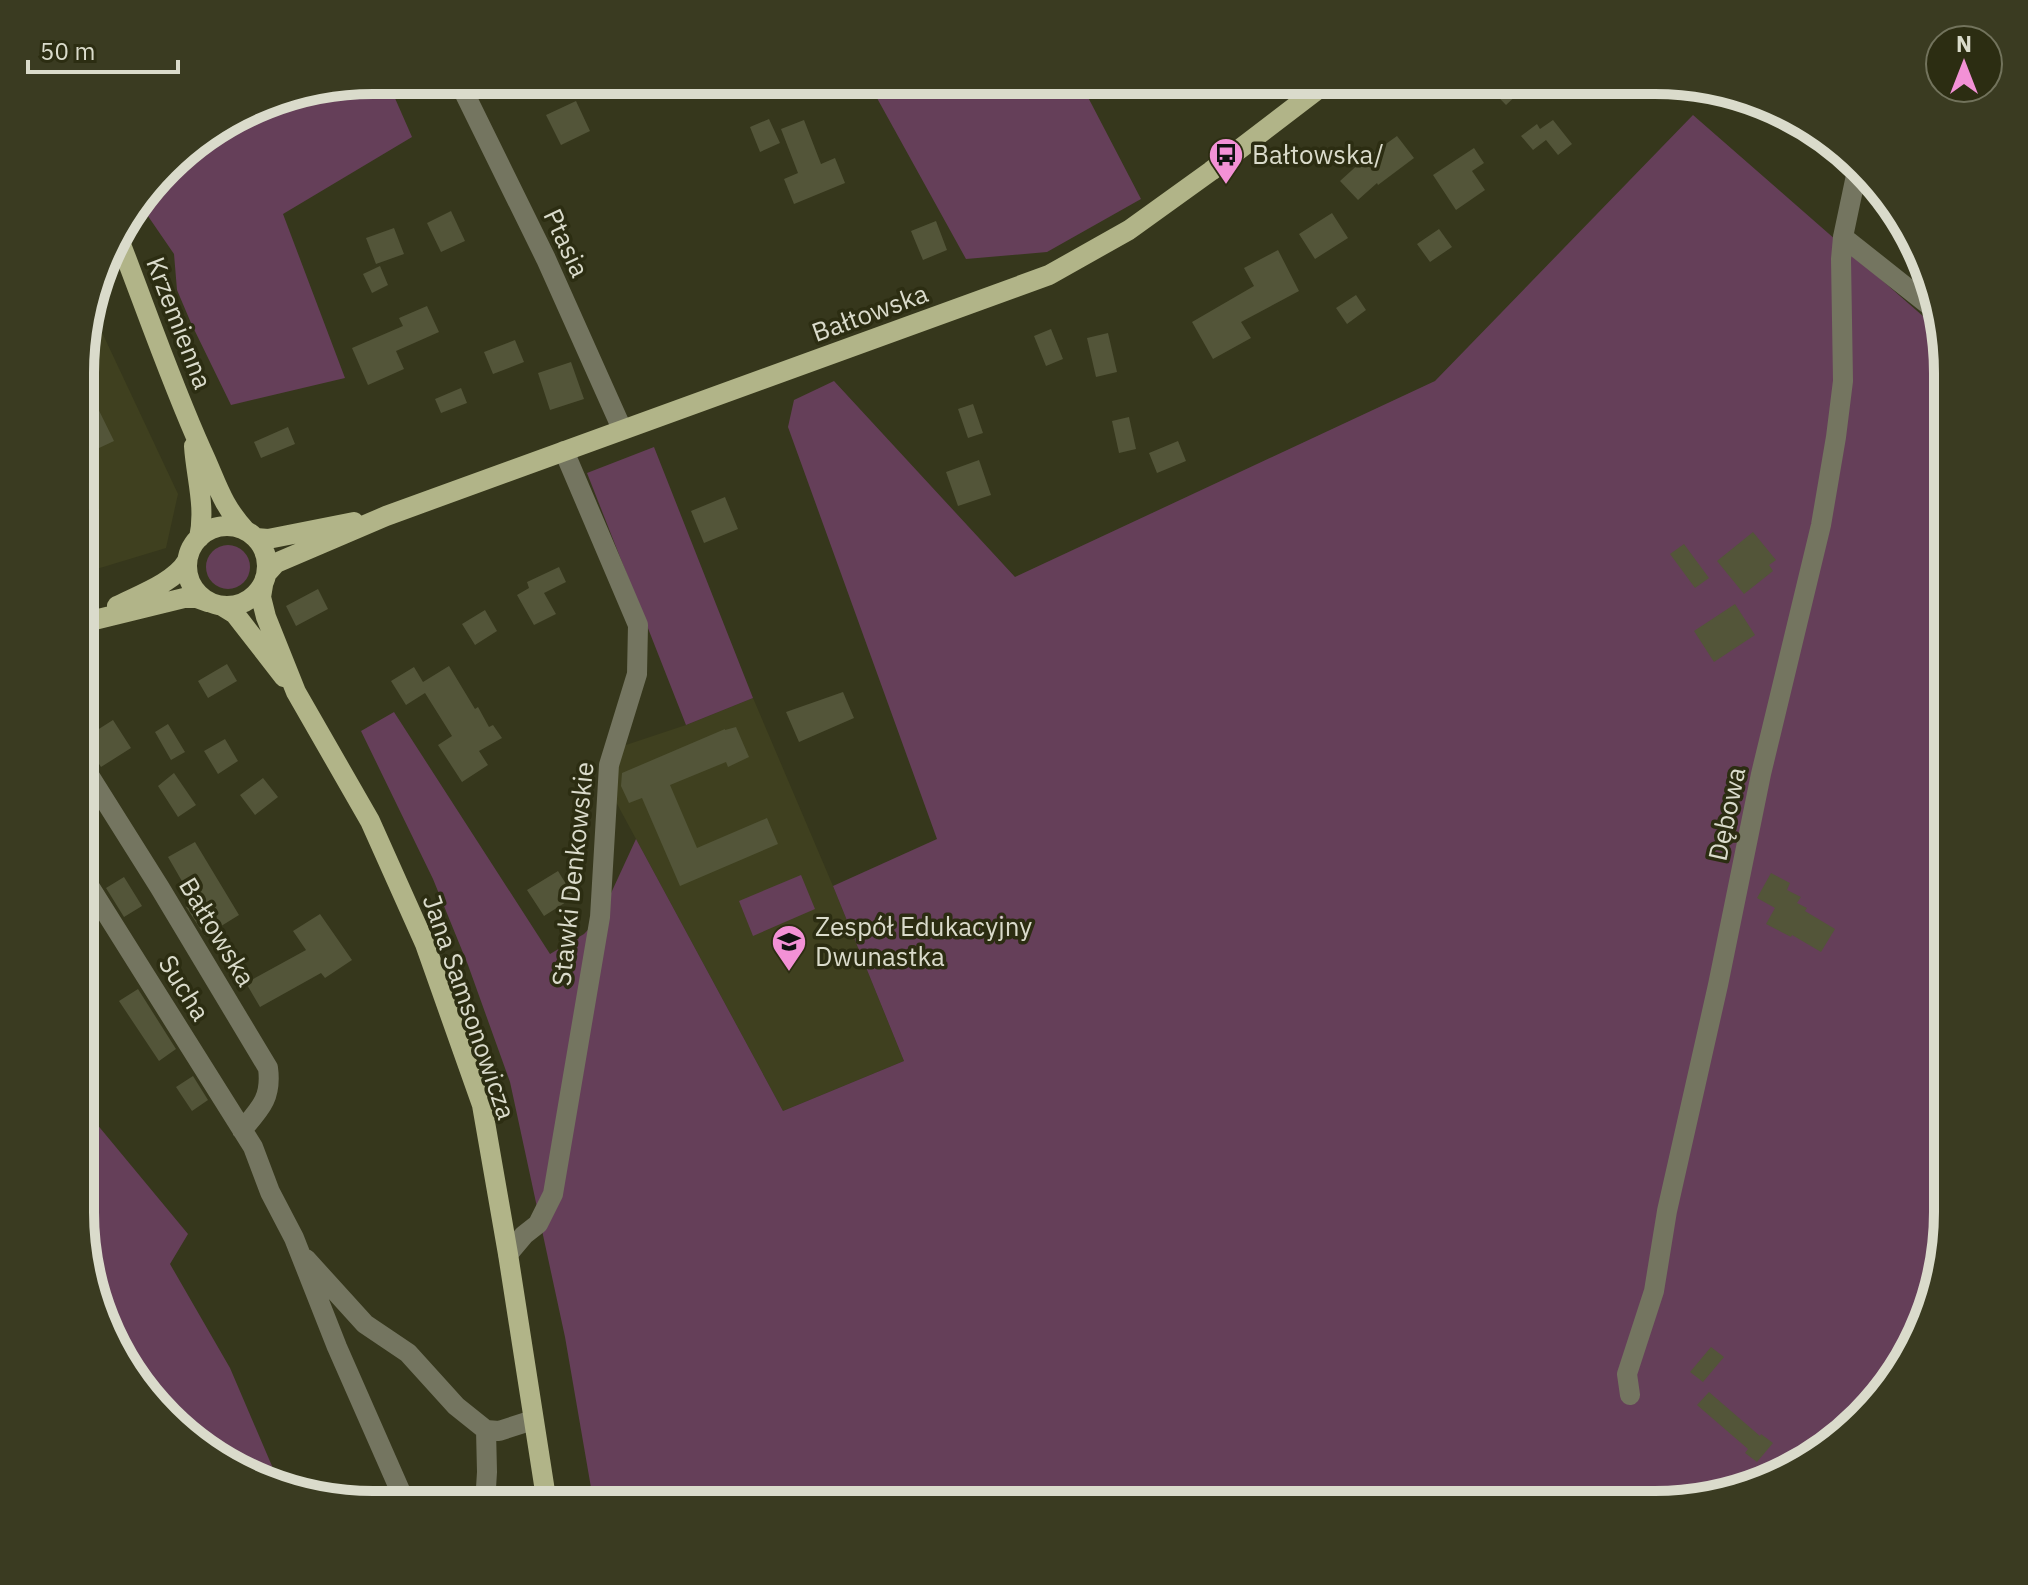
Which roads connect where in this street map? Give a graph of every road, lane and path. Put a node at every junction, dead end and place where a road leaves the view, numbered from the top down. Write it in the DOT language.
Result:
graph roads {
  1 [pos="465,95"];
  2 [pos="1310,95"];
  3 [pos="1855,179"];
  4 [pos="1843,237"];
  5 [pos="123,250"];
  6 [pos="1924,301"];
  7 [pos="622,429"];
  8 [pos="193,430"];
  9 [pos="564,451"];
  10 [pos="386,516"];
  11 [pos="251,534"];
  12 [pos="199,538"];
  13 [pos="187,561"];
  14 [pos="265,579"];
  15 [pos="215,604"];
  16 [pos="94,618"];
  17 [pos="94,620"];
  18 [pos="296,692"];
  19 [pos="94,784"];
  20 [pos="95,895"];
  21 [pos="242,1130"];
  22 [pos="294,1238"];
  23 [pos="508,1254"];
  24 [pos="1630,1395"];
  25 [pos="533,1420"];
  26 [pos="486,1430"];
  27 [pos="400,1490"];
  28 [pos="486,1490"];
  29 [pos="545,1490"];
  1 -- 7 [label="street, Ptasia"];
  2 -- 7 [label="main road, Bałtowska"];
  3 -- 4 [label="street, Dębowa"];
  4 -- 6 [label="street"];
  4 -- 24 [label="street, Dębowa"];
  5 -- 8 [label="main road, Krzemienna"];
  7 -- 9 [label="main road, Bałtowska"];
  8 -- 11 [label="main road, Krzemienna"];
  8 -- 12 [label="main road, Krzemienna"];
  9 -- 10 [label="main road, Bałtowska"];
  9 -- 23 [label="street, Stawki Denkowskie"];
  10 -- 11 [label="main road, Bałtowska"];
  10 -- 14 [label="main road, Bałtowska"];
  11 -- 12 [label="main road"];
  11 -- 14 [label="main road"];
  12 -- 13 [label="main road"];
  13 -- 15 [label="main road"];
  13 -- 16 [label="main road"];
  14 -- 15 [label="main road"];
  14 -- 18 [label="main road, Jana Samsonowicza"];
  15 -- 17 [label="main road"];
  15 -- 18 [label="main road, Jana Samsonowicza"];
  18 -- 23 [label="main road, Jana Samsonowicza"];
  19 -- 21 [label="street, Bałtowska"];
  20 -- 21 [label="street, Sucha"];
  21 -- 22 [label="street, Sucha"];
  22 -- 26 [label="street"];
  22 -- 27 [label="street"];
  23 -- 25 [label="main road, Jana Samsonowicza"];
  25 -- 26 [label="street"];
  25 -- 29 [label="main road, Jana Samsonowicza"];
  26 -- 28 [label="street"];
}
